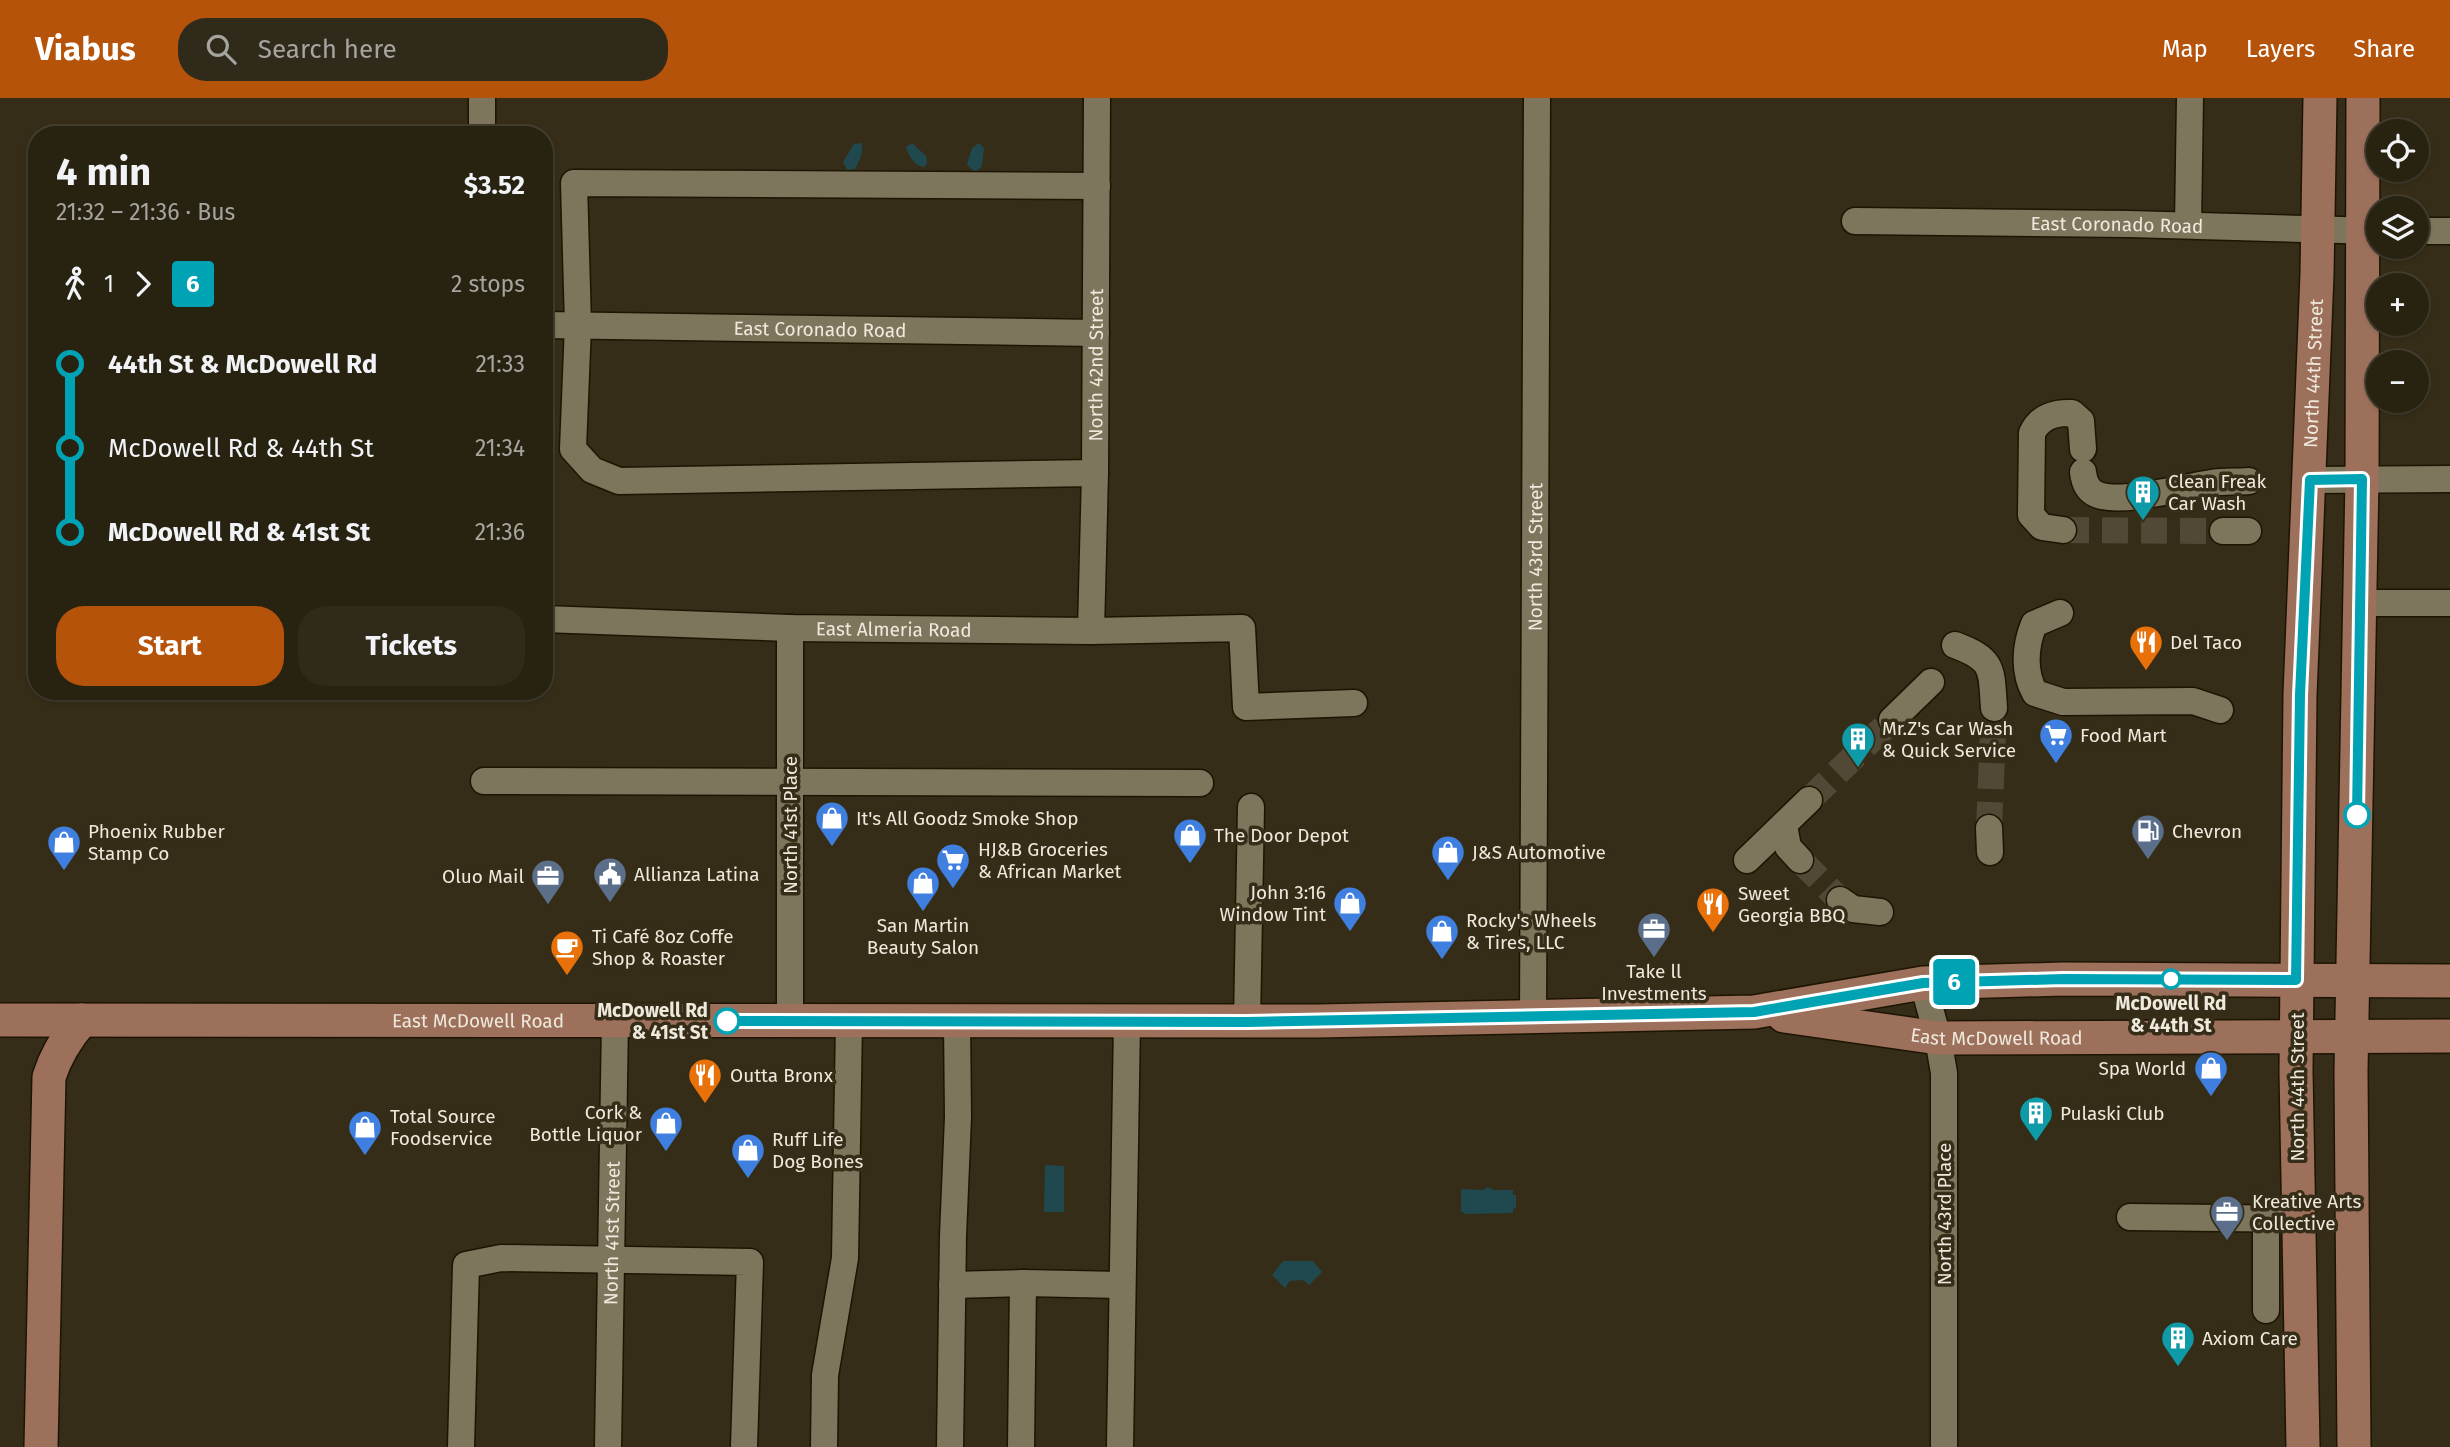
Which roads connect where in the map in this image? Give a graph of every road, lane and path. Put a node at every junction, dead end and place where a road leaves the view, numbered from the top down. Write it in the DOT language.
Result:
graph roads {
  1 [pos="482,98"];
  2 [pos="1097,98"];
  3 [pos="1536,98"];
  4 [pos="2190,98"];
  5 [pos="2320,98"];
  6 [pos="2363,98"];
  7 [pos="482,126"];
  8 [pos="1097,186"];
  9 [pos="2368,196"];
  10 [pos="1855,221"];
  11 [pos="2188,225"];
  12 [pos="2319,230"];
  13 [pos="2366,231"];
  14 [pos="2429,231"];
  15 [pos="2450,231"];
  16 [pos="2369,259"];
  17 [pos="553,325"];
  18 [pos="578,325"];
  19 [pos="1096,333"];
  20 [pos="1095,473"];
  21 [pos="2362,479"];
  22 [pos="2450,479"];
  23 [pos="2310,480"];
  24 [pos="2249,481"];
  25 [pos="2063,530"];
  26 [pos="2360,603"];
  27 [pos="2450,603"];
  28 [pos="2060,613"];
  29 [pos="553,619"];
  30 [pos="790,628"];
  31 [pos="1091,631"];
  32 [pos="1955,645"];
  33 [pos="1931,682"];
  34 [pos="1354,703"];
  35 [pos="1993,708"];
  36 [pos="2220,710"];
  37 [pos="1892,720"];
  38 [pos="484,781"];
  39 [pos="789,783"];
  40 [pos="1200,783"];
  41 [pos="1809,800"];
  42 [pos="1251,807"];
  43 [pos="1783,825"];
  44 [pos="1747,860"];
  45 [pos="1800,860"];
  46 [pos="1840,900"];
  47 [pos="1880,912"];
  48 [pos="2296,980"];
  49 [pos="2354,980"];
  50 [pos="2450,981"];
  51 [pos="1923,983"];
  52 [pos="1754,1012"];
  53 [pos="1534,1017"];
  54 [pos="0,1020"];
  55 [pos="82,1020"];
  56 [pos="615,1021"];
  57 [pos="790,1021"];
  58 [pos="849,1022"];
  59 [pos="957,1022"];
  60 [pos="1127,1022"];
  61 [pos="1247,1022"];
  62 [pos="2450,1036"];
  63 [pos="2296,1037"];
  64 [pos="2352,1037"];
  65 [pos="1938,1038"];
  66 [pos="2130,1217"];
  67 [pos="2266,1218"];
  68 [pos="2299,1219"];
  69 [pos="610,1261"];
  70 [pos="1023,1283"];
  71 [pos="952,1285"];
  72 [pos="1122,1285"];
  73 [pos="2266,1310"];
  74 [pos="41,1447"];
  75 [pos="461,1447"];
  76 [pos="608,1447"];
  77 [pos="744,1447"];
  78 [pos="824,1447"];
  79 [pos="950,1447"];
  80 [pos="1021,1447"];
  81 [pos="1120,1447"];
  82 [pos="1944,1447"];
  83 [pos="2303,1447"];
  84 [pos="2354,1447"];
  1 -- 7 [label="street"];
  2 -- 8 [label="street, North 42nd Street"];
  3 -- 53 [label="street, North 43rd Street"];
  4 -- 11 [label="street"];
  5 -- 12 [label="main road, North 44th Street"];
  6 -- 9 [label="main road"];
  8 -- 18 [label="street"];
  8 -- 19 [label="street, North 42nd Street"];
  10 -- 11 [label="street, East Coronado Road"];
  11 -- 12 [label="street, East Coronado Road"];
  12 -- 13 [label="street, East Coronado Road"];
  12 -- 23 [label="main road, North 44th Street"];
  14 -- 15 [label="street"];
  16 -- 21 [label="main road"];
  17 -- 18 [label="street, East Coronado Road"];
  18 -- 19 [label="street, East Coronado Road"];
  18 -- 20 [label="street"];
  19 -- 20 [label="street, North 42nd Street"];
  20 -- 31 [label="street, North 42nd Street"];
  21 -- 22 [label="street"];
  21 -- 23 [label="street"];
  21 -- 26 [label="main road"];
  23 -- 48 [label="main road, North 44th Street"];
  24 -- 25 [label="street"];
  26 -- 27 [label="street"];
  26 -- 49 [label="main road"];
  28 -- 36 [label="street"];
  29 -- 30 [label="street, East Almeria Road"];
  30 -- 31 [label="street, East Almeria Road"];
  30 -- 39 [label="street, North 41st Place"];
  31 -- 34 [label="street, East Almeria Road"];
  32 -- 35 [label="street"];
  33 -- 37 [label="street"];
  38 -- 39 [label="street"];
  39 -- 40 [label="street"];
  39 -- 57 [label="street, North 41st Place"];
  41 -- 43 [label="street"];
  42 -- 61 [label="street"];
  43 -- 44 [label="street"];
  43 -- 45 [label="street"];
  46 -- 47 [label="street"];
  48 -- 49 [label="main road, East McDowell Road"];
  48 -- 51 [label="main road, East McDowell Road"];
  48 -- 63 [label="main road, North 44th Street"];
  49 -- 50 [label="main road, East McDowell Road"];
  49 -- 64 [label="main road"];
  51 -- 52 [label="main road, East McDowell Road"];
  51 -- 65 [label="street, North 43rd Place"];
  52 -- 53 [label="main road, East McDowell Road"];
  52 -- 65 [label="main road, East McDowell Road"];
  53 -- 61 [label="main road, East McDowell Road"];
  54 -- 55 [label="main road, East McDowell Road"];
  55 -- 56 [label="main road, East McDowell Road"];
  55 -- 74 [label="main road"];
  56 -- 57 [label="main road, East McDowell Road"];
  56 -- 69 [label="street, North 41st Street"];
  57 -- 58 [label="main road, East McDowell Road"];
  58 -- 59 [label="main road, East McDowell Road"];
  58 -- 78 [label="street"];
  59 -- 60 [label="main road, East McDowell Road"];
  59 -- 71 [label="street"];
  60 -- 61 [label="main road, East McDowell Road"];
  60 -- 72 [label="street"];
  62 -- 64 [label="main road, East McDowell Road"];
  63 -- 64 [label="main road, East McDowell Road"];
  63 -- 65 [label="main road, East McDowell Road"];
  63 -- 68 [label="main road, North 44th Street"];
  64 -- 84 [label="main road"];
  65 -- 82 [label="street, North 43rd Place"];
  66 -- 67 [label="street"];
  67 -- 68 [label="street"];
  67 -- 73 [label="street"];
  68 -- 83 [label="main road, North 44th Street"];
  69 -- 75 [label="street"];
  69 -- 76 [label="street, North 41st Street"];
  69 -- 77 [label="street"];
  70 -- 71 [label="street"];
  70 -- 72 [label="street"];
  70 -- 80 [label="street"];
  71 -- 79 [label="street"];
  72 -- 81 [label="street"];
}
